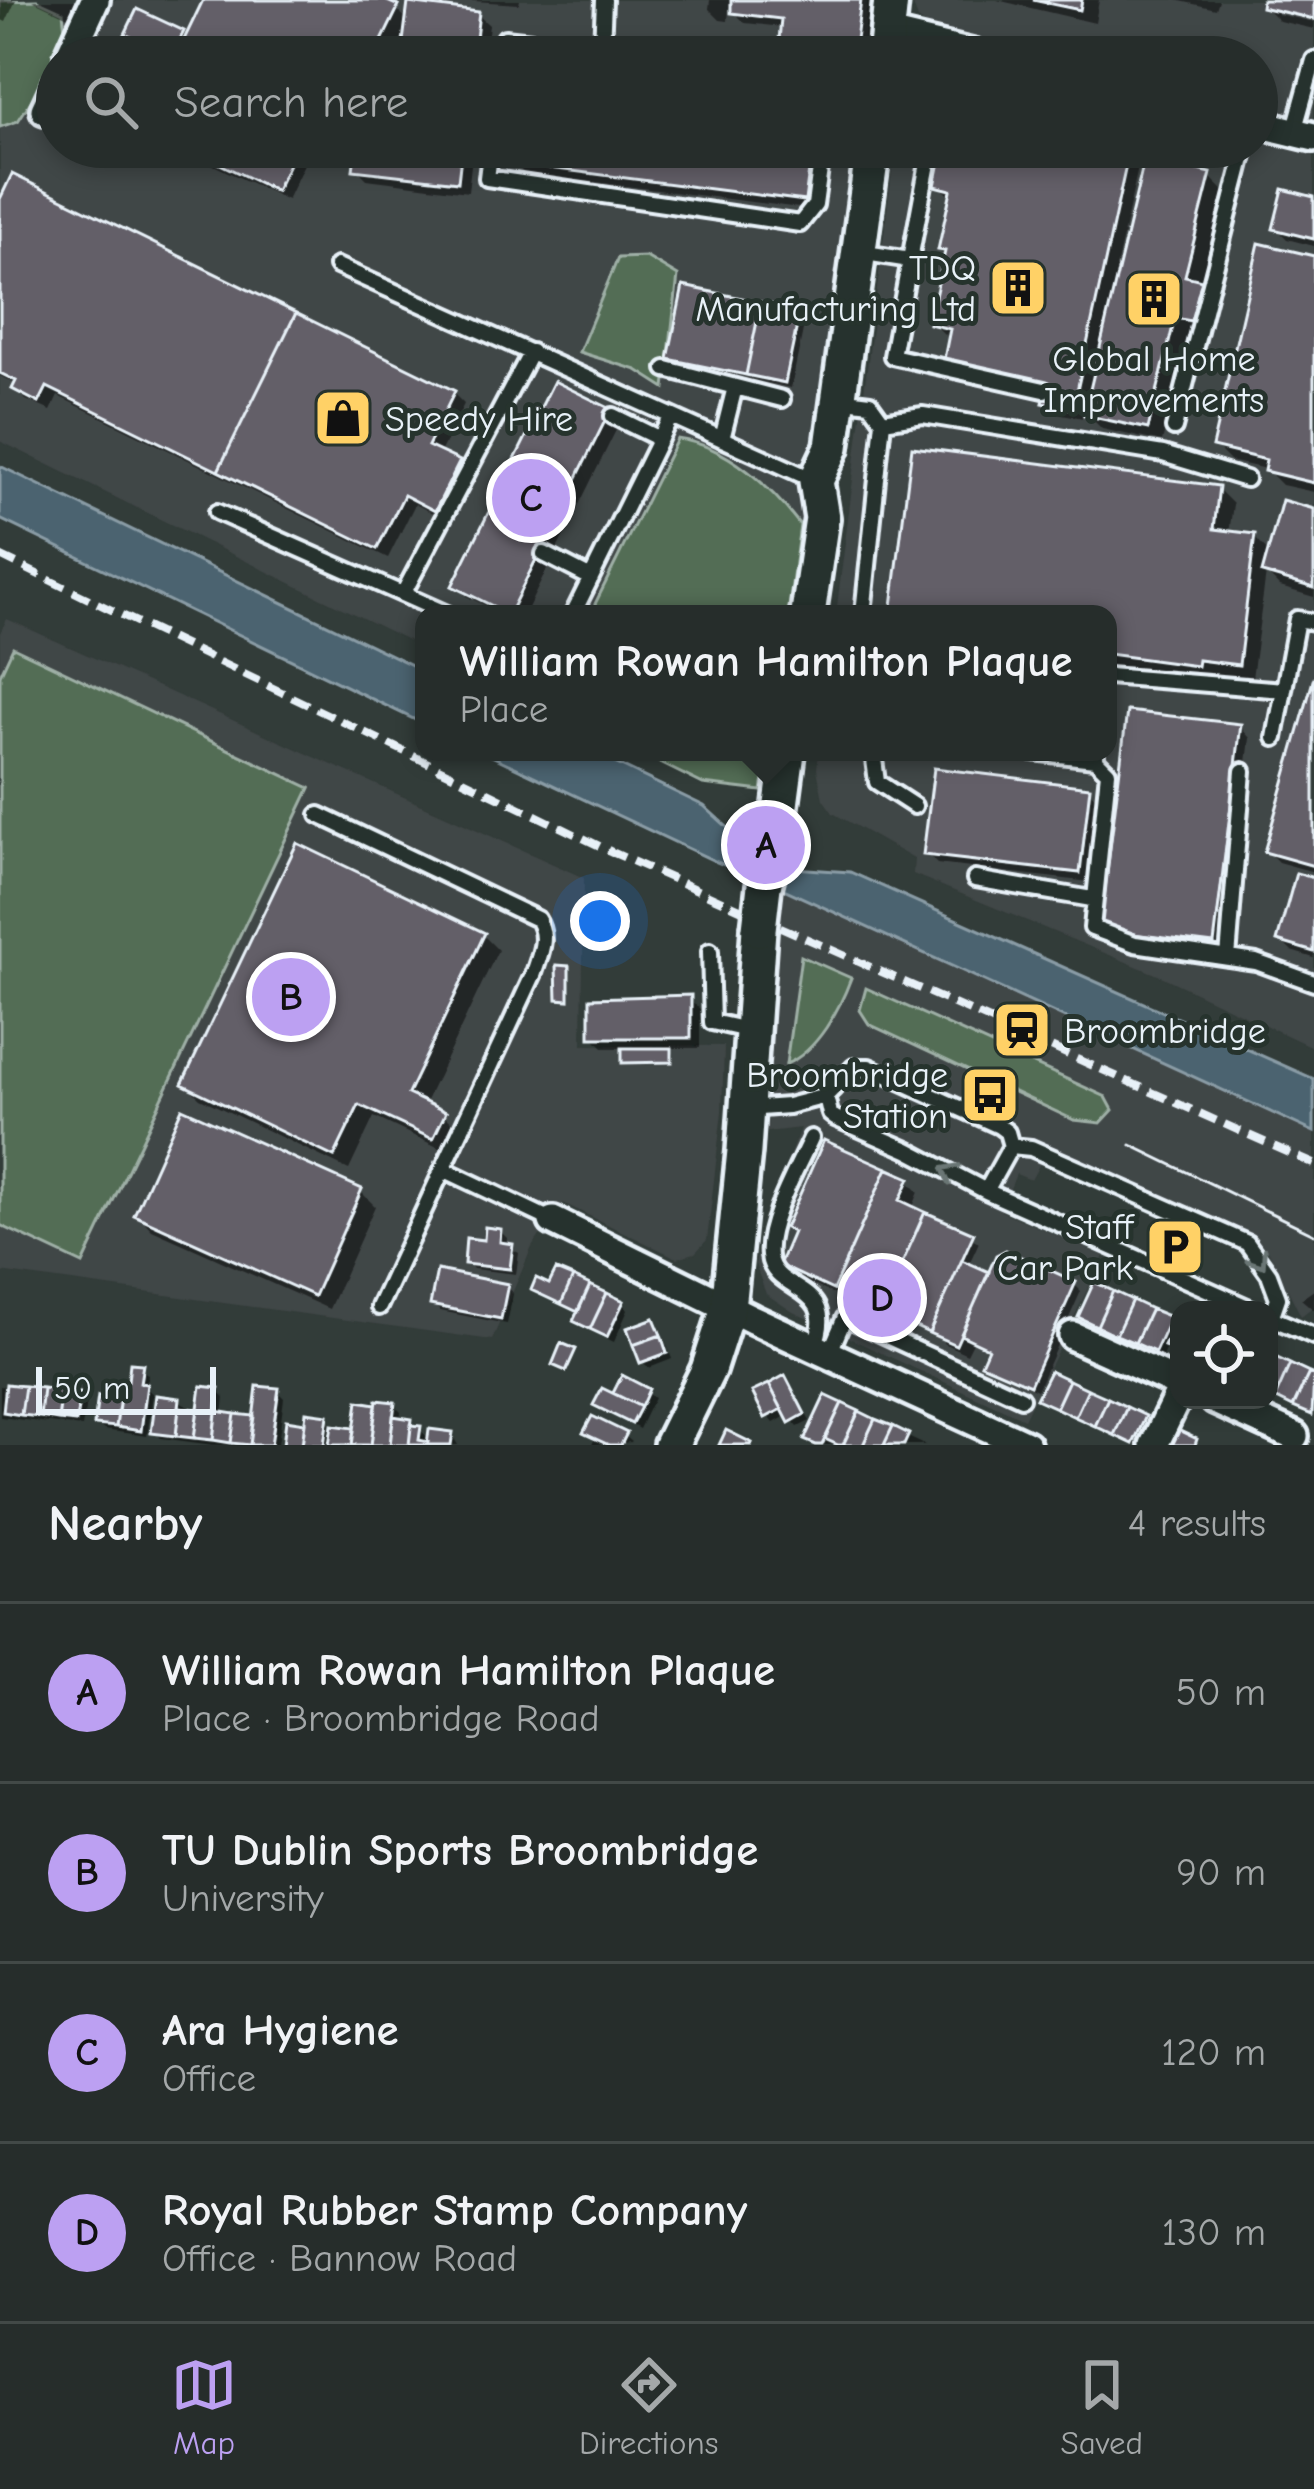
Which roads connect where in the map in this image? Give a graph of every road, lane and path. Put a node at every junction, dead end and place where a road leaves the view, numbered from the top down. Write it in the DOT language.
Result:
graph roads {
  1 [pos="95,0"];
  2 [pos="604,0"];
  3 [pos="891,0"];
  4 [pos="79,36"];
  5 [pos="602,36"];
  6 [pos="888,36"];
  7 [pos="1314,60"];
  8 [pos="1304,135"];
  9 [pos="489,168"];
  10 [pos="820,168"];
  11 [pos="870,168"];
  12 [pos="927,168"];
  13 [pos="1241,168"];
  14 [pos="859,252"];
  15 [pos="910,260"];
  16 [pos="337,266"];
  17 [pos="531,352"];
  18 [pos="666,369"];
  19 [pos="735,387"];
  20 [pos="1044,390"];
  21 [pos="782,399"];
  22 [pos="838,399"];
  23 [pos="614,416"];
  24 [pos="671,416"];
  25 [pos="883,422"];
  26 [pos="1174,428"];
  27 [pos="660,439"];
  28 [pos="722,439"];
  29 [pos="1246,479"];
  30 [pos="816,481"];
  31 [pos="218,512"];
  32 [pos="544,554"];
  33 [pos="591,578"];
  34 [pos="403,594"];
  35 [pos="427,605"];
  36 [pos="578,605"];
  37 [pos="809,605"];
  38 [pos="864,605"];
  39 [pos="1314,622"];
  40 [pos="1117,677"];
  41 [pos="1284,690"];
  42 [pos="1275,738"];
  43 [pos="787,761"];
  44 [pos="874,761"];
  45 [pos="1099,761"];
  46 [pos="1243,771"];
  47 [pos="914,806"];
  48 [pos="319,815"];
  49 [pos="975,879"];
  50 [pos="1092,899"];
  51 [pos="710,951"];
  52 [pos="1228,958"];
  53 [pos="1314,982"];
  54 [pos="752,1031"];
  55 [pos="826,1096"];
  56 [pos="747,1109"];
  57 [pos="811,1138"];
  58 [pos="1011,1146"];
  59 [pos="443,1169"];
  60 [pos="986,1191"];
  61 [pos="553,1221"];
  62 [pos="1234,1301"];
  63 [pos="1277,1301"];
  64 [pos="380,1307"];
  65 [pos="728,1307"];
  66 [pos="1278,1320"];
  67 [pos="1073,1336"];
  68 [pos="1314,1336"];
  69 [pos="822,1351"];
  70 [pos="1170,1380"];
  71 [pos="1021,1397"];
  72 [pos="1171,1409"];
  73 [pos="1235,1409"];
  74 [pos="1294,1436"];
  75 [pos="671,1445"];
  76 [pos="1026,1445"];
  77 [pos="1154,1445"];
  1 -- 4 [label="street"];
  2 -- 5 [label="lane"];
  3 -- 6 [label="street"];
  7 -- 8 [label="lane"];
  9 -- 10 [label="lane"];
  11 -- 14 [label="street"];
  12 -- 15 [label="lane"];
  13 -- 26 [label="lane"];
  14 -- 15 [label="lane"];
  14 -- 22 [label="street"];
  15 -- 20 [label="lane"];
  16 -- 17 [label="lane"];
  17 -- 24 [label="lane"];
  17 -- 34 [label="lane"];
  18 -- 19 [label="lane"];
  19 -- 21 [label="lane"];
  19 -- 28 [label="lane"];
  22 -- 25 [label="lane"];
  22 -- 30 [label="street"];
  23 -- 27 [label="lane"];
  24 -- 27 [label="lane"];
  24 -- 28 [label="lane"];
  25 -- 29 [label="lane"];
  25 -- 38 [label="lane"];
  27 -- 33 [label="lane"];
  28 -- 30 [label="lane"];
  30 -- 37 [label="street"];
  31 -- 34 [label="lane"];
  32 -- 33 [label="lane"];
  33 -- 36 [label="lane"];
  34 -- 35 [label="lane"];
  39 -- 41 [label="lane"];
  40 -- 41 [label="lane"];
  41 -- 42 [label="lane"];
  43 -- 54 [label="street, bridge"];
  44 -- 47 [label="lane"];
  45 -- 50 [label="lane"];
  46 -- 52 [label="lane"];
  48 -- 59 [label="lane"];
  49 -- 50 [label="lane"];
  50 -- 52 [label="lane"];
  51 -- 54 [label="lane"];
  52 -- 53 [label="lane"];
  54 -- 56 [label="street"];
  55 -- 56 [label="lane"];
  55 -- 58 [label="lane"];
  60 -- 55 [label="lane, one-way"];
  56 -- 65 [label="street"];
  57 -- 69 [label="lane"];
  58 -- 60 [label="lane"];
  58 -- 63 [label="lane, one-way"];
  59 -- 61 [label="lane"];
  59 -- 64 [label="lane"];
  60 -- 62 [label="lane"];
  61 -- 65 [label="street"];
  65 -- 69 [label="street"];
  65 -- 75 [label="street"];
  66 -- 68 [label="lane"];
  67 -- 70 [label="street"];
  69 -- 71 [label="lane"];
  69 -- 76 [label="street"];
  72 -- 77 [label="street"];
  73 -- 74 [label="street"];
}
